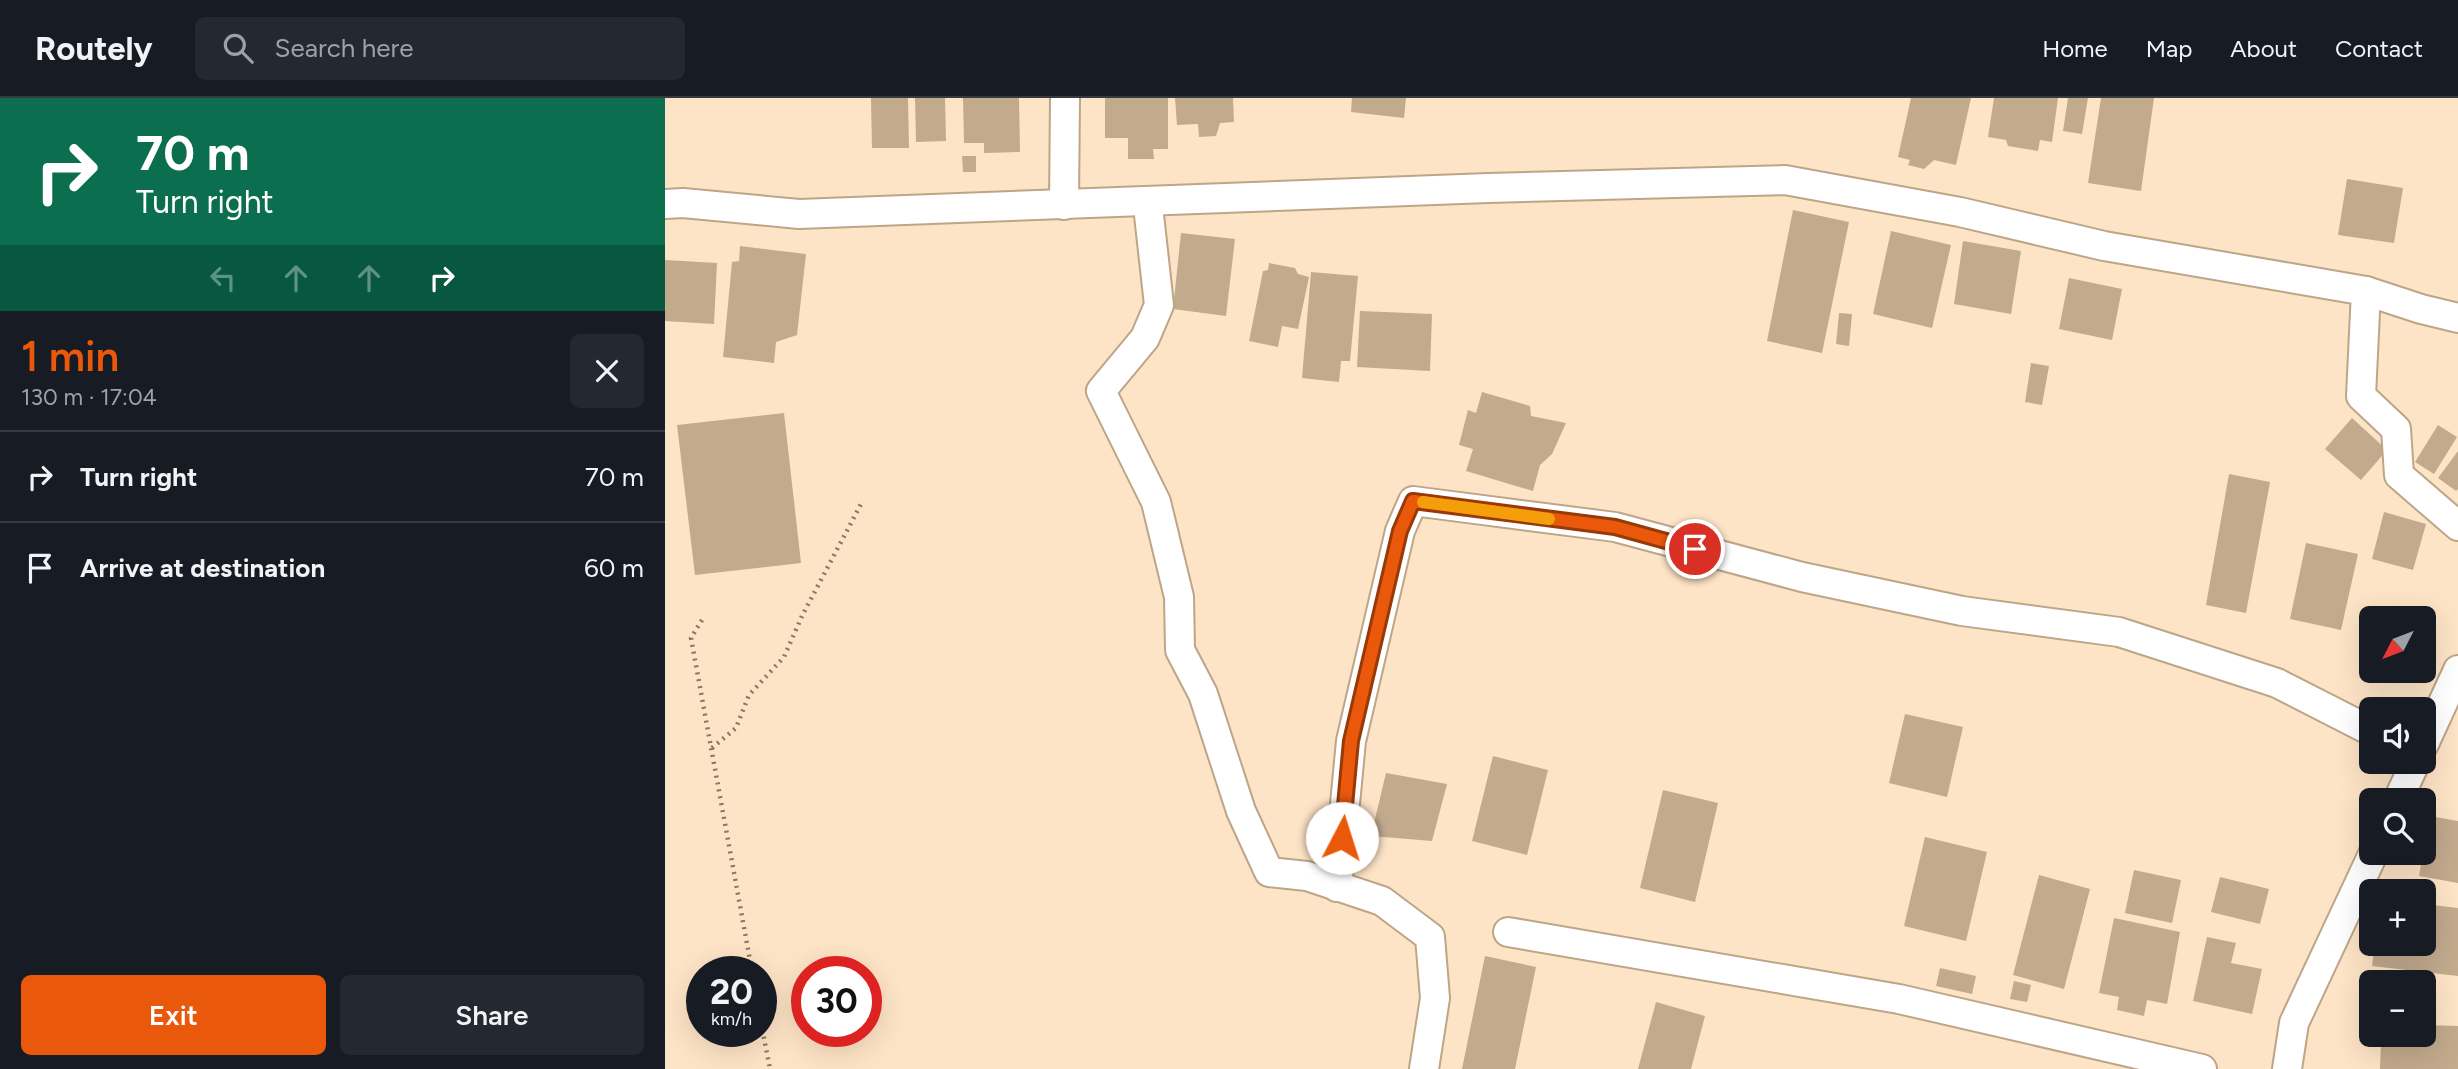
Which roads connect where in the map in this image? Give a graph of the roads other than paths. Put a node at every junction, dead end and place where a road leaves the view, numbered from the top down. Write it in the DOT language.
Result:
graph roads {
  1 [pos="1065,98"];
  2 [pos="665,204"];
  3 [pos="1063,205"];
  4 [pos="1149,215"];
  5 [pos="2366,291"];
  6 [pos="2458,318"];
  7 [pos="2458,526"];
  8 [pos="2458,670"];
  9 [pos="2436,718"];
  10 [pos="2359,725"];
  11 [pos="2368,865"];
  12 [pos="1337,887"];
  13 [pos="1508,932"];
  14 [pos="1424,1069"];
  15 [pos="2202,1069"];
  16 [pos="2287,1069"];
  1 -- 3 [label="street"];
  2 -- 3 [label="street"];
  3 -- 5 [label="street"];
  4 -- 12 [label="street"];
  5 -- 6 [label="street"];
  5 -- 7 [label="street"];
  8 -- 9 [label="street"];
  10 -- 12 [label="street"];
  11 -- 16 [label="street"];
  12 -- 14 [label="street"];
  13 -- 15 [label="street"];
}
